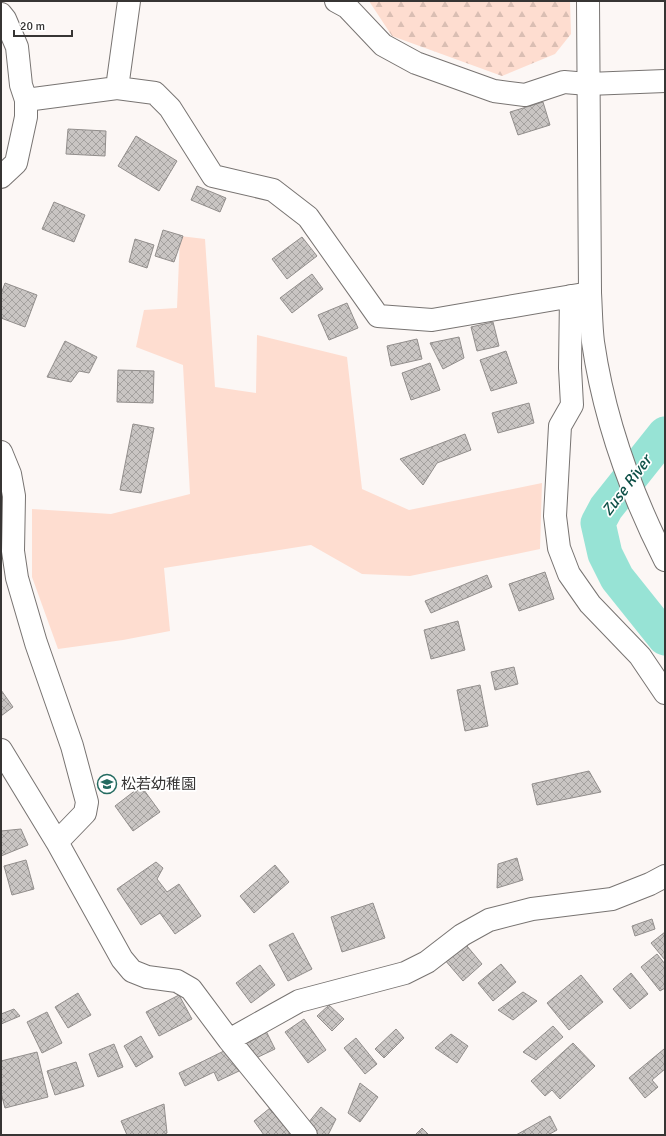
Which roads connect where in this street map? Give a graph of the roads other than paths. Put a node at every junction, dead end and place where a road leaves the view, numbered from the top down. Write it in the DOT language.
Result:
graph roads {
  1 [pos="129,1"];
  2 [pos="336,1"];
  3 [pos="588,1"];
  4 [pos="1,14"];
  5 [pos="665,81"];
  6 [pos="588,84"];
  7 [pos="117,88"];
  8 [pos="26,100"];
  9 [pos="1,177"];
  10 [pos="580,295"];
  11 [pos="1,452"];
  12 [pos="665,560"];
  13 [pos="665,692"];
  14 [pos="1,750"];
  15 [pos="57,842"];
  16 [pos="665,876"];
  17 [pos="229,1040"];
  18 [pos="306,1135"];
  1 -- 7 [label="street"];
  2 -- 6 [label="street"];
  3 -- 6 [label="street"];
  4 -- 8 [label="street"];
  5 -- 6 [label="street"];
  6 -- 10 [label="street"];
  7 -- 8 [label="street"];
  7 -- 10 [label="street"];
  8 -- 9 [label="street"];
  10 -- 12 [label="street"];
  10 -- 13 [label="street"];
  11 -- 15 [label="street"];
  14 -- 15 [label="street"];
  15 -- 17 [label="street"];
  16 -- 17 [label="street"];
  17 -- 18 [label="street"];
}
